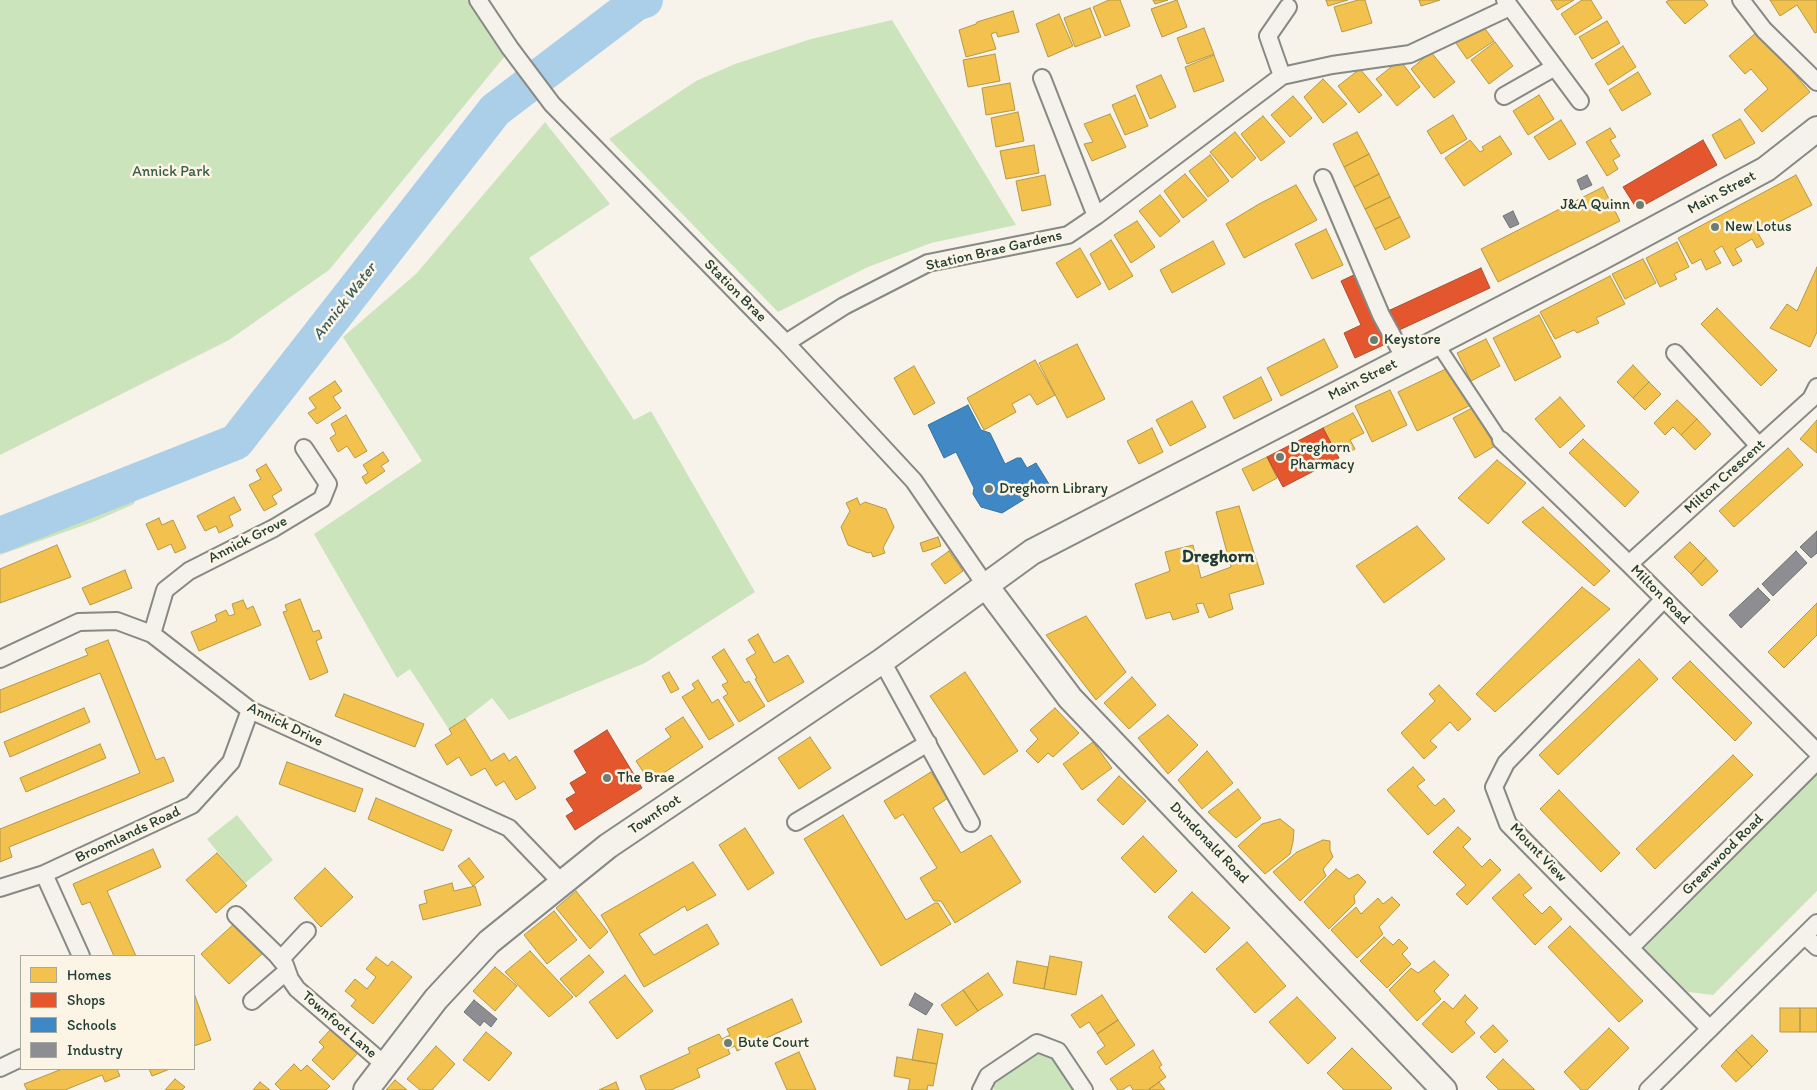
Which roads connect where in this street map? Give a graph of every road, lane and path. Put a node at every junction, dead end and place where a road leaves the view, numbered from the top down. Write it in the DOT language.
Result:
graph roads {
  1 [pos="478,0"];
  2 [pos="1741,0"];
  3 [pos="1507,4"];
  4 [pos="1288,7"];
  5 [pos="1555,67"];
  6 [pos="1282,76"];
  7 [pos="1042,78"];
  8 [pos="1817,82"];
  9 [pos="1504,96"];
  10 [pos="1580,101"];
  11 [pos="1817,129"];
  12 [pos="1323,178"];
  13 [pos="1096,216"];
  14 [pos="1436,342"];
  15 [pos="786,343"];
  16 [pos="1675,353"];
  17 [pos="1405,359"];
  18 [pos="1817,387"];
  19 [pos="1501,440"];
  20 [pos="1759,446"];
  21 [pos="304,448"];
  22 [pos="1630,564"];
  23 [pos="986,586"];
  24 [pos="1664,599"];
  25 [pos="152,634"];
  26 [pos="0,659"];
  27 [pos="882,661"];
  28 [pos="250,710"];
  29 [pos="928,744"];
  30 [pos="1817,752"];
  31 [pos="1817,761"];
  32 [pos="796,822"];
  33 [pos="971,823"];
  34 [pos="44,874"];
  35 [pos="562,883"];
  36 [pos="0,888"];
  37 [pos="236,915"];
  38 [pos="1817,923"];
  39 [pos="307,931"];
  40 [pos="1805,936"];
  41 [pos="1817,947"];
  42 [pos="1630,948"];
  43 [pos="81,955"];
  44 [pos="284,965"];
  45 [pos="252,1001"];
  46 [pos="1710,1029"];
  47 [pos="20,1058"];
  48 [pos="385,1064"];
  49 [pos="0,1068"];
  50 [pos="1440,1089"];
  51 [pos="366,1090"];
  52 [pos="982,1090"];
  53 [pos="1084,1090"];
  54 [pos="1648,1090"];
  1 -- 15 [label="street, Station Brae"];
  2 -- 8 [label="street"];
  3 -- 5 [label="street, Station Brae Gardens"];
  3 -- 6 [label="street, Station Brae Gardens"];
  4 -- 6 [label="street"];
  5 -- 9 [label="street"];
  5 -- 10 [label="street, Station Brae Gardens"];
  6 -- 13 [label="street, Station Brae Gardens"];
  7 -- 13 [label="street"];
  11 -- 14 [label="main road, Main Street"];
  12 -- 17 [label="street"];
  13 -- 15 [label="street, Station Brae Gardens"];
  14 -- 17 [label="main road, Main Street"];
  14 -- 19 [label="street"];
  15 -- 23 [label="street, Station Brae"];
  16 -- 20 [label="street"];
  17 -- 23 [label="main road, Main Street"];
  18 -- 20 [label="street, Milton Crescent"];
  19 -- 22 [label="street, Milton Road"];
  20 -- 22 [label="street, Milton Crescent"];
  21 -- 25 [label="street, Annick Grove"];
  22 -- 24 [label="street, Milton Road"];
  23 -- 27 [label="main road, Townfoot"];
  23 -- 50 [label="main road, Dundonald Road"];
  24 -- 30 [label="street, Milton Road"];
  24 -- 42 [label="street, Mount View"];
  25 -- 26 [label="street, Annick Drive"];
  25 -- 28 [label="street, Annick Drive"];
  27 -- 29 [label="street"];
  27 -- 35 [label="main road, Townfoot"];
  28 -- 34 [label="street, Broomlands Road"];
  28 -- 35 [label="street, Annick Drive"];
  29 -- 32 [label="street"];
  29 -- 33 [label="street"];
  31 -- 42 [label="street, Greenwood Road"];
  34 -- 36 [label="street, Broomlands Road"];
  34 -- 43 [label="street"];
  35 -- 48 [label="main road, Townfoot"];
  37 -- 44 [label="street, Townfoot Lane"];
  38 -- 40 [label="street"];
  39 -- 44 [label="street"];
  40 -- 41 [label="street"];
  40 -- 46 [label="street"];
  42 -- 46 [label="street, Mount View"];
  44 -- 45 [label="street"];
  44 -- 48 [label="street, Townfoot Lane"];
  46 -- 54 [label="street"];
  47 -- 49 [label="street"];
  48 -- 51 [label="main road, Townfoot"];
  52 -- 53 [label="street"];
}
